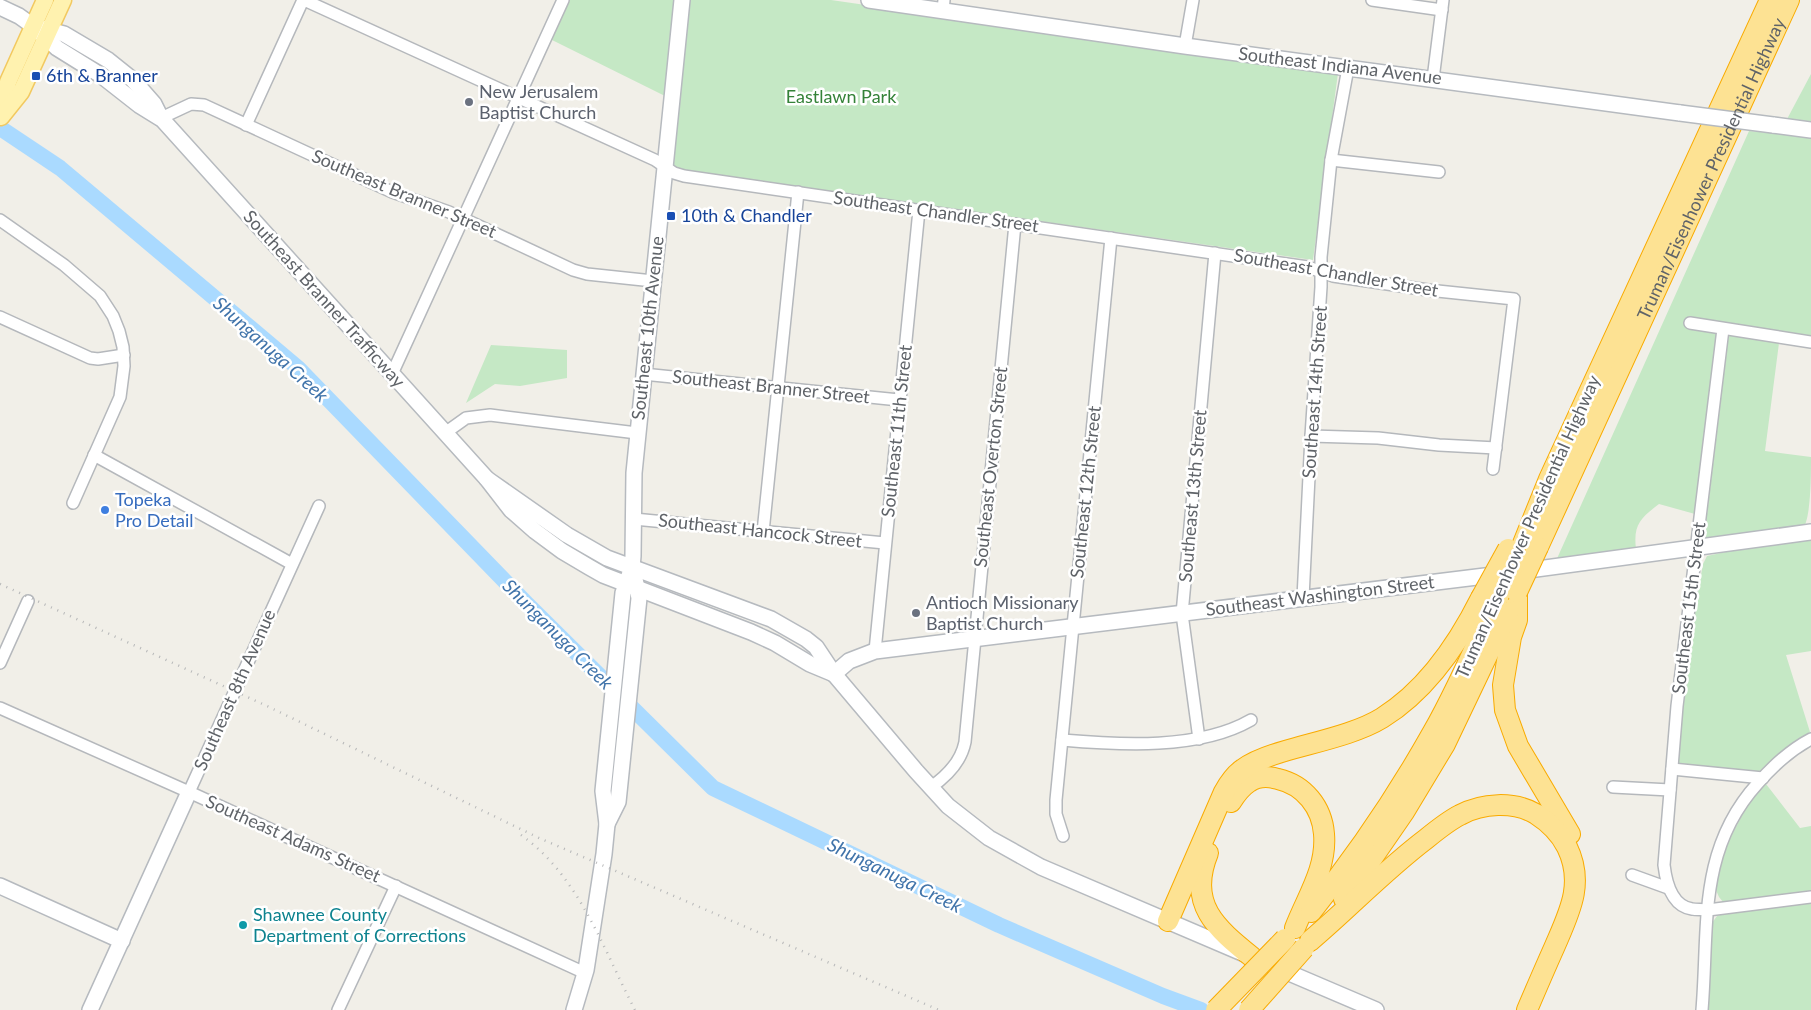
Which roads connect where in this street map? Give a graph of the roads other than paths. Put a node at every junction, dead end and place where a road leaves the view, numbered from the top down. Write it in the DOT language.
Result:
graph roads {
  1 [pos="45,0"];
  2 [pos="63,0"];
  3 [pos="303,0"];
  4 [pos="563,0"];
  5 [pos="682,0"];
  6 [pos="869,0"];
  7 [pos="1193,0"];
  8 [pos="1372,0"];
  9 [pos="1770,0"];
  10 [pos="1789,0"];
  11 [pos="944,5"];
  12 [pos="1442,5"];
  13 [pos="0,7"];
  14 [pos="33,26"];
  15 [pos="48,34"];
  16 [pos="1186,46"];
  17 [pos="1348,68"];
  18 [pos="1433,79"];
  19 [pos="518,97"];
  20 [pos="0,118"];
  21 [pos="161,118"];
  22 [pos="246,125"];
  23 [pos="1811,130"];
  24 [pos="1331,160"];
  25 [pos="664,167"];
  26 [pos="1439,172"];
  27 [pos="798,192"];
  28 [pos="919,210"];
  29 [pos="463,218"];
  30 [pos="0,220"];
  31 [pos="1015,224"];
  32 [pos="1111,238"];
  33 [pos="1215,253"];
  34 [pos="1321,272"];
  35 [pos="653,282"];
  36 [pos="0,317"];
  37 [pos="1690,323"];
  38 [pos="1723,328"];
  39 [pos="1811,342"];
  40 [pos="124,355"];
  41 [pos="392,374"];
  42 [pos="643,374"];
  43 [pos="778,387"];
  44 [pos="900,400"];
  45 [pos="445,433"];
  46 [pos="637,434"];
  47 [pos="1311,436"];
  48 [pos="1496,448"];
  49 [pos="94,455"];
  50 [pos="1493,468"];
  51 [pos="487,479"];
  52 [pos="73,503"];
  53 [pos="319,506"];
  54 [pos="634,519"];
  55 [pos="763,532"];
  56 [pos="1811,532"];
  57 [pos="885,543"];
  58 [pos="1697,548"];
  59 [pos="1522,549"];
  60 [pos="292,564"];
  61 [pos="632,567"];
  62 [pos="631,585"];
  63 [pos="1499,595"];
  64 [pos="1303,598"];
  65 [pos="28,600"];
  66 [pos="1182,614"];
  67 [pos="1073,626"];
  68 [pos="974,639"];
  69 [pos="875,651"];
  70 [pos="0,663"];
  71 [pos="834,674"];
  72 [pos="0,708"];
  73 [pos="1251,720"];
  74 [pos="1198,739"];
  75 [pos="1811,739"];
  76 [pos="1062,740"];
  77 [pos="1672,769"];
  78 [pos="1763,778"];
  79 [pos="931,787"];
  80 [pos="1613,787"];
  81 [pos="1670,790"];
  82 [pos="189,792"];
  83 [pos="607,824"];
  84 [pos="1063,836"];
  85 [pos="1204,864"];
  86 [pos="1632,875"];
  87 [pos="0,886"];
  88 [pos="396,886"];
  89 [pos="1668,888"];
  90 [pos="1811,898"];
  91 [pos="1708,910"];
  92 [pos="1173,923"];
  93 [pos="1290,934"];
  94 [pos="122,941"];
  95 [pos="1307,945"];
  96 [pos="1252,957"];
  97 [pos="585,972"];
  98 [pos="90,1010"];
  99 [pos="338,1010"];
  100 [pos="574,1010"];
  101 [pos="1216,1010"];
  102 [pos="1249,1010"];
  103 [pos="1376,1010"];
  104 [pos="1527,1010"];
  105 [pos="1537,1010"];
  106 [pos="1702,1010"];
  1 -- 14 [label="main road"];
  2 -- 15 [label="main road"];
  3 -- 19 [label="street, Southeast Chandler Street"];
  3 -- 22 [label="street"];
  4 -- 19 [label="street"];
  5 -- 25 [label="main road, Southeast 10th Avenue"];
  6 -- 11 [label="main road, Southeast Indiana Avenue"];
  7 -- 16 [label="street"];
  8 -- 12 [label="street"];
  9 -- 59 [label="highway, Truman/Eisenhower Presidential Highway"];
  10 -- 59 [label="highway, Truman/Eisenhower Presidential Highway"];
  11 -- 16 [label="main road, Southeast Indiana Avenue"];
  12 -- 18 [label="street"];
  13 -- 14 [label="main road"];
  14 -- 15 [label="main road"];
  14 -- 20 [label="main road"];
  15 -- 20 [label="main road"];
  15 -- 21 [label="main road"];
  16 -- 17 [label="main road, Southeast Indiana Avenue"];
  17 -- 18 [label="main road, Southeast Indiana Avenue"];
  17 -- 24 [label="street, Southeast 14th Street"];
  18 -- 23 [label="main road, Southeast Indiana Avenue, bridge"];
  19 -- 25 [label="street, Southeast Chandler Street"];
  19 -- 29 [label="street"];
  21 -- 22 [label="street, Southeast Branner Street"];
  21 -- 41 [label="main road, Southeast Branner Trafficway"];
  22 -- 29 [label="street, Southeast Branner Street"];
  24 -- 26 [label="street"];
  24 -- 34 [label="street, Southeast 14th Street"];
  25 -- 27 [label="street, Southeast Chandler Street"];
  25 -- 35 [label="main road, Southeast 10th Avenue"];
  27 -- 28 [label="street, Southeast Chandler Street"];
  27 -- 43 [label="street"];
  28 -- 31 [label="street, Southeast Chandler Street"];
  28 -- 44 [label="street, Southeast 11th Street"];
  29 -- 35 [label="street, Southeast Branner Street"];
  29 -- 41 [label="street"];
  30 -- 40 [label="street"];
  31 -- 32 [label="street, Southeast Chandler Street"];
  31 -- 68 [label="street, Southeast Overton Street"];
  32 -- 33 [label="street, Southeast Chandler Street"];
  32 -- 67 [label="street, Southeast 12th Street"];
  33 -- 34 [label="street, Southeast Chandler Street"];
  33 -- 66 [label="street, Southeast 13th Street"];
  34 -- 47 [label="street, Southeast 14th Street"];
  34 -- 48 [label="street, Southeast Chandler Street"];
  35 -- 42 [label="main road, Southeast 10th Avenue"];
  36 -- 40 [label="street"];
  37 -- 38 [label="street"];
  38 -- 39 [label="street"];
  38 -- 58 [label="street, Southeast 15th Street"];
  40 -- 49 [label="street"];
  41 -- 45 [label="main road, Southeast Branner Trafficway"];
  42 -- 43 [label="street, Southeast Branner Street"];
  42 -- 46 [label="main road, Southeast 10th Avenue"];
  43 -- 44 [label="street, Southeast Branner Street"];
  43 -- 55 [label="street"];
  44 -- 57 [label="street, Southeast 11th Street"];
  45 -- 46 [label="street"];
  45 -- 51 [label="main road, Southeast Branner Trafficway"];
  46 -- 54 [label="main road, Southeast 10th Avenue"];
  47 -- 48 [label="street"];
  47 -- 64 [label="street, Southeast 14th Street"];
  48 -- 50 [label="street"];
  49 -- 52 [label="street"];
  49 -- 60 [label="street"];
  51 -- 61 [label="main road, Southeast Branner Trafficway"];
  51 -- 62 [label="main road, Southeast Branner Trafficway"];
  53 -- 60 [label="street, Southeast 8th Avenue"];
  54 -- 55 [label="street, Southeast Hancock Street"];
  54 -- 61 [label="main road, Southeast 10th Avenue"];
  55 -- 57 [label="street, Southeast Hancock Street"];
  56 -- 58 [label="main road, Southeast Washington Street"];
  57 -- 69 [label="street, Southeast 11th Street"];
  58 -- 64 [label="main road, Southeast Washington Street"];
  58 -- 77 [label="street, Southeast 15th Street"];
  59 -- 63 [label="highway, Truman/Eisenhower Presidential Highway, bridge"];
  59 -- 63 [label="highway, bridge"];
  60 -- 82 [label="street, Southeast 8th Avenue"];
  61 -- 62 [label="main road, Southeast 10th Avenue"];
  61 -- 71 [label="main road, Southeast Branner Trafficway"];
  62 -- 71 [label="main road, Southeast Branner Trafficway"];
  62 -- 83 [label="main road, Southeast 10th Avenue"];
  62 -- 83 [label="main road, Southeast 10th Avenue"];
  63 -- 92 [label="highway"];
  63 -- 93 [label="highway, Truman/Eisenhower Presidential Highway"];
  63 -- 95 [label="highway, Truman/Eisenhower Presidential Highway"];
  63 -- 105 [label="highway"];
  64 -- 66 [label="main road, Southeast Washington Street"];
  65 -- 70 [label="street"];
  66 -- 67 [label="main road, Southeast Washington Street"];
  66 -- 74 [label="street, Southeast 13th Street"];
  67 -- 68 [label="main road, Southeast Washington Street"];
  67 -- 76 [label="street, Southeast 12th Street"];
  68 -- 69 [label="main road, Southeast Washington Street"];
  68 -- 79 [label="street, Southeast Overton Street"];
  69 -- 71 [label="main road, Southeast Washington Street"];
  71 -- 79 [label="main road, Southeast Branner Trafficway"];
  72 -- 82 [label="street, Southeast Adams Street"];
  73 -- 74 [label="street"];
  74 -- 76 [label="street"];
  75 -- 78 [label="street"];
  76 -- 84 [label="street, Southeast 12th Street"];
  77 -- 78 [label="street"];
  77 -- 81 [label="street, Southeast 15th Street"];
  78 -- 91 [label="street"];
  79 -- 92 [label="main road, Southeast Branner Trafficway"];
  80 -- 81 [label="street"];
  81 -- 89 [label="street, Southeast 15th Street"];
  82 -- 88 [label="street, Southeast Adams Street"];
  82 -- 94 [label="main road, Southeast 8th Avenue"];
  83 -- 97 [label="main road, Southeast 10th Avenue"];
  85 -- 92 [label="highway"];
  85 -- 93 [label="highway"];
  85 -- 96 [label="highway"];
  86 -- 89 [label="street"];
  87 -- 94 [label="main road"];
  88 -- 97 [label="street, Southeast Adams Street"];
  88 -- 99 [label="street"];
  89 -- 91 [label="street"];
  90 -- 91 [label="street"];
  91 -- 106 [label="street"];
  92 -- 96 [label="main road"];
  93 -- 101 [label="highway, Truman/Eisenhower Presidential Highway, bridge"];
  94 -- 98 [label="main road, Southeast 8th Avenue"];
  95 -- 102 [label="highway, Truman/Eisenhower Presidential Highway, bridge"];
  95 -- 104 [label="highway"];
  96 -- 103 [label="main road"];
  97 -- 100 [label="main road, Southeast 10th Avenue"];
}
